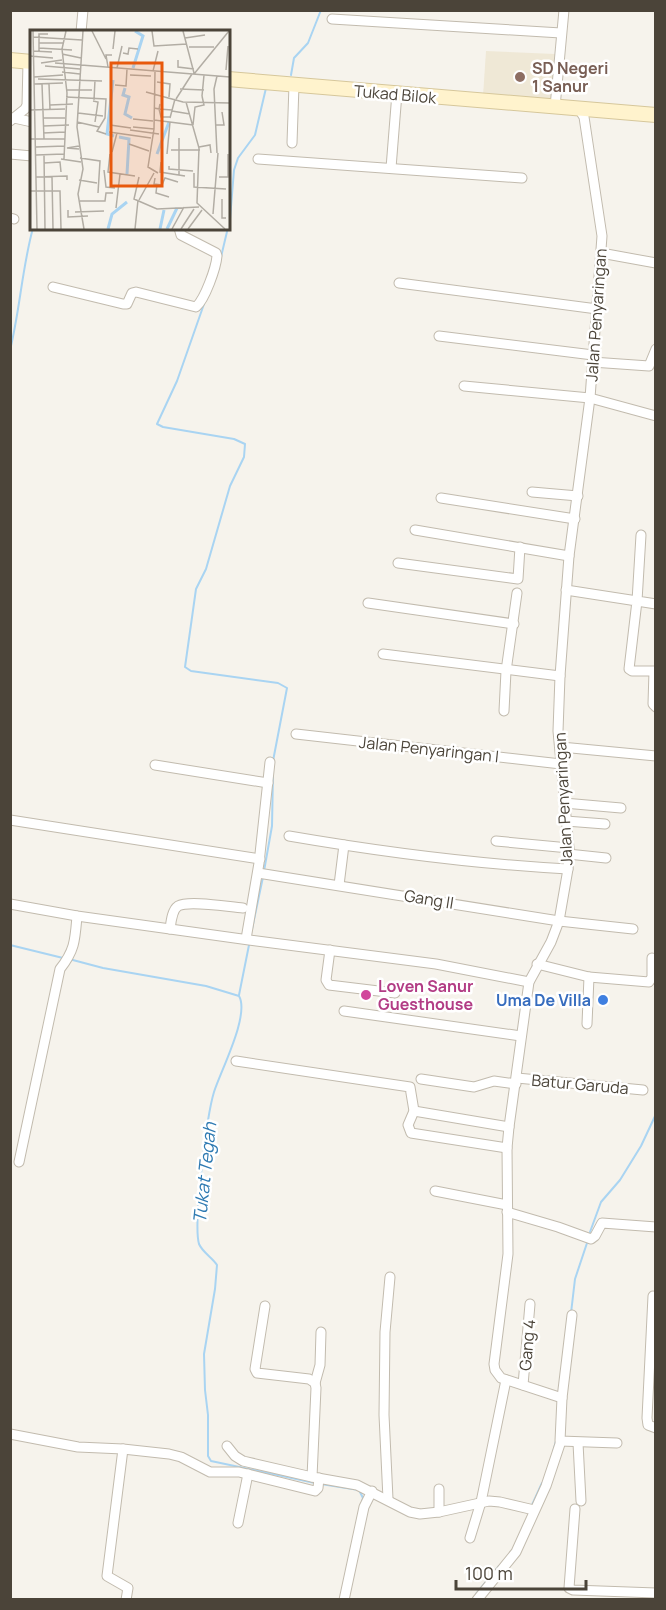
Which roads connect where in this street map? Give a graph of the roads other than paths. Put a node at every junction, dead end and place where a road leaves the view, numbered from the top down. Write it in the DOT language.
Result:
graph roads {
  1 [pos="83,10"];
  2 [pos="564,10"];
  3 [pos="332,19"];
  4 [pos="81,30"];
  5 [pos="561,33"];
  6 [pos="10,60"];
  7 [pos="30,62"];
  8 [pos="230,78"];
  9 [pos="294,85"];
  10 [pos="398,93"];
  11 [pos="558,107"];
  12 [pos="584,112"];
  13 [pos="656,115"];
  14 [pos="12,120"];
  15 [pos="30,122"];
  16 [pos="292,143"];
  17 [pos="10,154"];
  18 [pos="30,156"];
  19 [pos="258,159"];
  20 [pos="391,168"];
  21 [pos="522,178"];
  22 [pos="180,230"];
  23 [pos="601,253"];
  24 [pos="656,263"];
  25 [pos="399,283"];
  26 [pos="53,287"];
  27 [pos="597,309"];
  28 [pos="439,336"];
  29 [pos="656,349"];
  30 [pos="593,358"];
  31 [pos="464,386"];
  32 [pos="590,398"];
  33 [pos="656,416"];
  34 [pos="532,492"];
  35 [pos="578,496"];
  36 [pos="441,498"];
  37 [pos="575,519"];
  38 [pos="415,530"];
  39 [pos="641,535"];
  40 [pos="520,547"];
  41 [pos="569,556"];
  42 [pos="398,563"];
  43 [pos="566,590"];
  44 [pos="518,593"];
  45 [pos="636,601"];
  46 [pos="368,603"];
  47 [pos="656,604"];
  48 [pos="514,624"];
  49 [pos="383,654"];
  50 [pos="506,670"];
  51 [pos="560,676"];
  52 [pos="656,707"];
  53 [pos="504,711"];
  54 [pos="296,734"];
  55 [pos="561,747"];
  56 [pos="656,756"];
  57 [pos="270,762"];
  58 [pos="561,764"];
  59 [pos="155,765"];
  60 [pos="268,783"];
  61 [pos="564,803"];
  62 [pos="621,808"];
  63 [pos="10,820"];
  64 [pos="566,821"];
  65 [pos="605,824"];
  66 [pos="290,836"];
  67 [pos="496,842"];
  68 [pos="344,845"];
  69 [pos="568,851"];
  70 [pos="606,858"];
  71 [pos="260,860"];
  72 [pos="568,869"];
  73 [pos="261,874"];
  74 [pos="339,885"];
  75 [pos="10,904"];
  76 [pos="243,908"];
  77 [pos="77,916"];
  78 [pos="559,921"];
  79 [pos="170,929"];
  80 [pos="633,929"];
  81 [pos="246,939"];
  82 [pos="330,950"];
  83 [pos="652,958"];
  84 [pos="537,964"];
  85 [pos="590,977"];
  86 [pos="529,982"];
  87 [pos="395,993"];
  88 [pos="344,1011"];
  89 [pos="587,1024"];
  90 [pos="521,1036"];
  91 [pos="236,1061"];
  92 [pos="421,1079"];
  93 [pos="517,1081"];
  94 [pos="643,1090"];
  95 [pos="414,1111"];
  96 [pos="509,1127"];
  97 [pos="507,1148"];
  98 [pos="19,1162"];
  99 [pos="435,1191"];
  100 [pos="507,1209"];
  101 [pos="656,1227"];
  102 [pos="390,1278"];
  103 [pos="653,1296"];
  104 [pos="530,1304"];
  105 [pos="265,1306"];
  106 [pos="572,1315"];
  107 [pos="321,1332"];
  108 [pos="506,1380"];
  109 [pos="315,1383"];
  110 [pos="523,1385"];
  111 [pos="562,1398"];
  112 [pos="655,1428"];
  113 [pos="10,1434"];
  114 [pos="561,1441"];
  115 [pos="578,1443"];
  116 [pos="617,1443"];
  117 [pos="227,1446"];
  118 [pos="123,1449"];
  119 [pos="248,1474"];
  120 [pos="317,1481"];
  121 [pos="439,1489"];
  122 [pos="372,1491"];
  123 [pos="388,1499"];
  124 [pos="481,1502"];
  125 [pos="534,1510"];
  126 [pos="439,1512"];
  127 [pos="238,1523"];
  128 [pos="470,1538"];
  129 [pos="656,1593"];
  130 [pos="602,1595"];
  131 [pos="126,1599"];
  132 [pos="344,1599"];
  133 [pos="477,1599"];
  1 -- 4 [label="street"];
  2 -- 5 [label="street"];
  3 -- 5 [label="street"];
  5 -- 11 [label="street"];
  6 -- 7 [label="street"];
  7 -- 14 [label="street"];
  8 -- 9 [label="street, Tukad Bilok"];
  9 -- 10 [label="street, Tukad Bilok"];
  9 -- 16 [label="street"];
  10 -- 11 [label="street, Tukad Bilok"];
  10 -- 20 [label="street"];
  11 -- 12 [label="street, Tukad Bilok"];
  12 -- 13 [label="street, Tukad Bilok"];
  12 -- 23 [label="street, Jalan Penyaringan"];
  14 -- 15 [label="street"];
  17 -- 18 [label="street"];
  19 -- 20 [label="street"];
  20 -- 21 [label="street"];
  22 -- 26 [label="street"];
  23 -- 24 [label="street"];
  23 -- 27 [label="street, Jalan Penyaringan"];
  25 -- 27 [label="street"];
  27 -- 30 [label="street, Jalan Penyaringan"];
  28 -- 30 [label="street"];
  29 -- 30 [label="street"];
  30 -- 32 [label="street, Jalan Penyaringan"];
  31 -- 32 [label="street"];
  32 -- 33 [label="street"];
  32 -- 35 [label="street, Jalan Penyaringan"];
  34 -- 35 [label="street"];
  35 -- 37 [label="street, Jalan Penyaringan"];
  36 -- 37 [label="street"];
  37 -- 41 [label="street, Jalan Penyaringan"];
  38 -- 40 [label="street"];
  39 -- 45 [label="street"];
  40 -- 41 [label="street"];
  40 -- 42 [label="street"];
  41 -- 43 [label="street, Jalan Penyaringan"];
  43 -- 45 [label="street"];
  43 -- 51 [label="street, Jalan Penyaringan"];
  44 -- 48 [label="street"];
  45 -- 47 [label="street"];
  45 -- 52 [label="street"];
  46 -- 48 [label="street"];
  48 -- 50 [label="street"];
  49 -- 50 [label="street"];
  50 -- 51 [label="street"];
  50 -- 53 [label="street"];
  51 -- 55 [label="street, Jalan Penyaringan"];
  54 -- 58 [label="street, Jalan Penyaringan I"];
  55 -- 56 [label="street"];
  55 -- 58 [label="street, Jalan Penyaringan"];
  57 -- 60 [label="street"];
  58 -- 61 [label="street, Jalan Penyaringan"];
  59 -- 60 [label="street"];
  60 -- 71 [label="street"];
  61 -- 62 [label="street"];
  61 -- 64 [label="street, Jalan Penyaringan"];
  63 -- 71 [label="street"];
  64 -- 65 [label="street"];
  64 -- 69 [label="street, Jalan Penyaringan"];
  66 -- 68 [label="street"];
  67 -- 69 [label="street"];
  68 -- 72 [label="street"];
  68 -- 74 [label="street"];
  69 -- 70 [label="street"];
  69 -- 72 [label="street, Jalan Penyaringan"];
  71 -- 73 [label="street"];
  72 -- 78 [label="street, Jalan Penyaringan"];
  73 -- 74 [label="street, Gang II"];
  73 -- 81 [label="street"];
  74 -- 78 [label="street, Gang II"];
  75 -- 77 [label="street"];
  76 -- 79 [label="street"];
  77 -- 79 [label="street"];
  77 -- 98 [label="street"];
  78 -- 80 [label="street, Gang II"];
  78 -- 84 [label="street, Jalan Penyaringan"];
  79 -- 81 [label="street"];
  81 -- 82 [label="street"];
  82 -- 86 [label="street"];
  82 -- 87 [label="street"];
  83 -- 85 [label="street"];
  84 -- 85 [label="street"];
  84 -- 86 [label="street, Jalan Penyaringan"];
  85 -- 89 [label="street"];
  86 -- 90 [label="street, Jalan Penyaringan"];
  88 -- 90 [label="street"];
  90 -- 93 [label="street, Jalan Penyaringan"];
  91 -- 95 [label="street"];
  92 -- 93 [label="street, Batur Garuda"];
  93 -- 94 [label="street, Batur Garuda"];
  93 -- 96 [label="street, Jalan Penyaringan"];
  95 -- 96 [label="street"];
  95 -- 97 [label="street"];
  96 -- 97 [label="street, Jalan Penyaringan"];
  97 -- 100 [label="street, Jalan Penyaringan"];
  99 -- 100 [label="street"];
  100 -- 101 [label="street"];
  100 -- 108 [label="street, Jalan Penyaringan"];
  102 -- 123 [label="street"];
  103 -- 112 [label="street"];
  104 -- 110 [label="street, Gang 4"];
  105 -- 109 [label="street"];
  106 -- 111 [label="street"];
  107 -- 109 [label="street"];
  108 -- 110 [label="street"];
  108 -- 124 [label="street"];
  109 -- 120 [label="street"];
  110 -- 111 [label="street"];
  111 -- 114 [label="street"];
  113 -- 118 [label="street"];
  114 -- 115 [label="street"];
  114 -- 125 [label="street"];
  115 -- 116 [label="street"];
  115 -- 130 [label="street"];
  117 -- 120 [label="street"];
  118 -- 119 [label="street"];
  118 -- 131 [label="street"];
  119 -- 120 [label="street"];
  119 -- 127 [label="street"];
  120 -- 122 [label="street"];
  121 -- 126 [label="street"];
  122 -- 123 [label="street"];
  122 -- 132 [label="street"];
  123 -- 126 [label="street"];
  124 -- 125 [label="street"];
  124 -- 126 [label="street"];
  124 -- 128 [label="street"];
  125 -- 133 [label="street"];
  129 -- 130 [label="street"];
}
